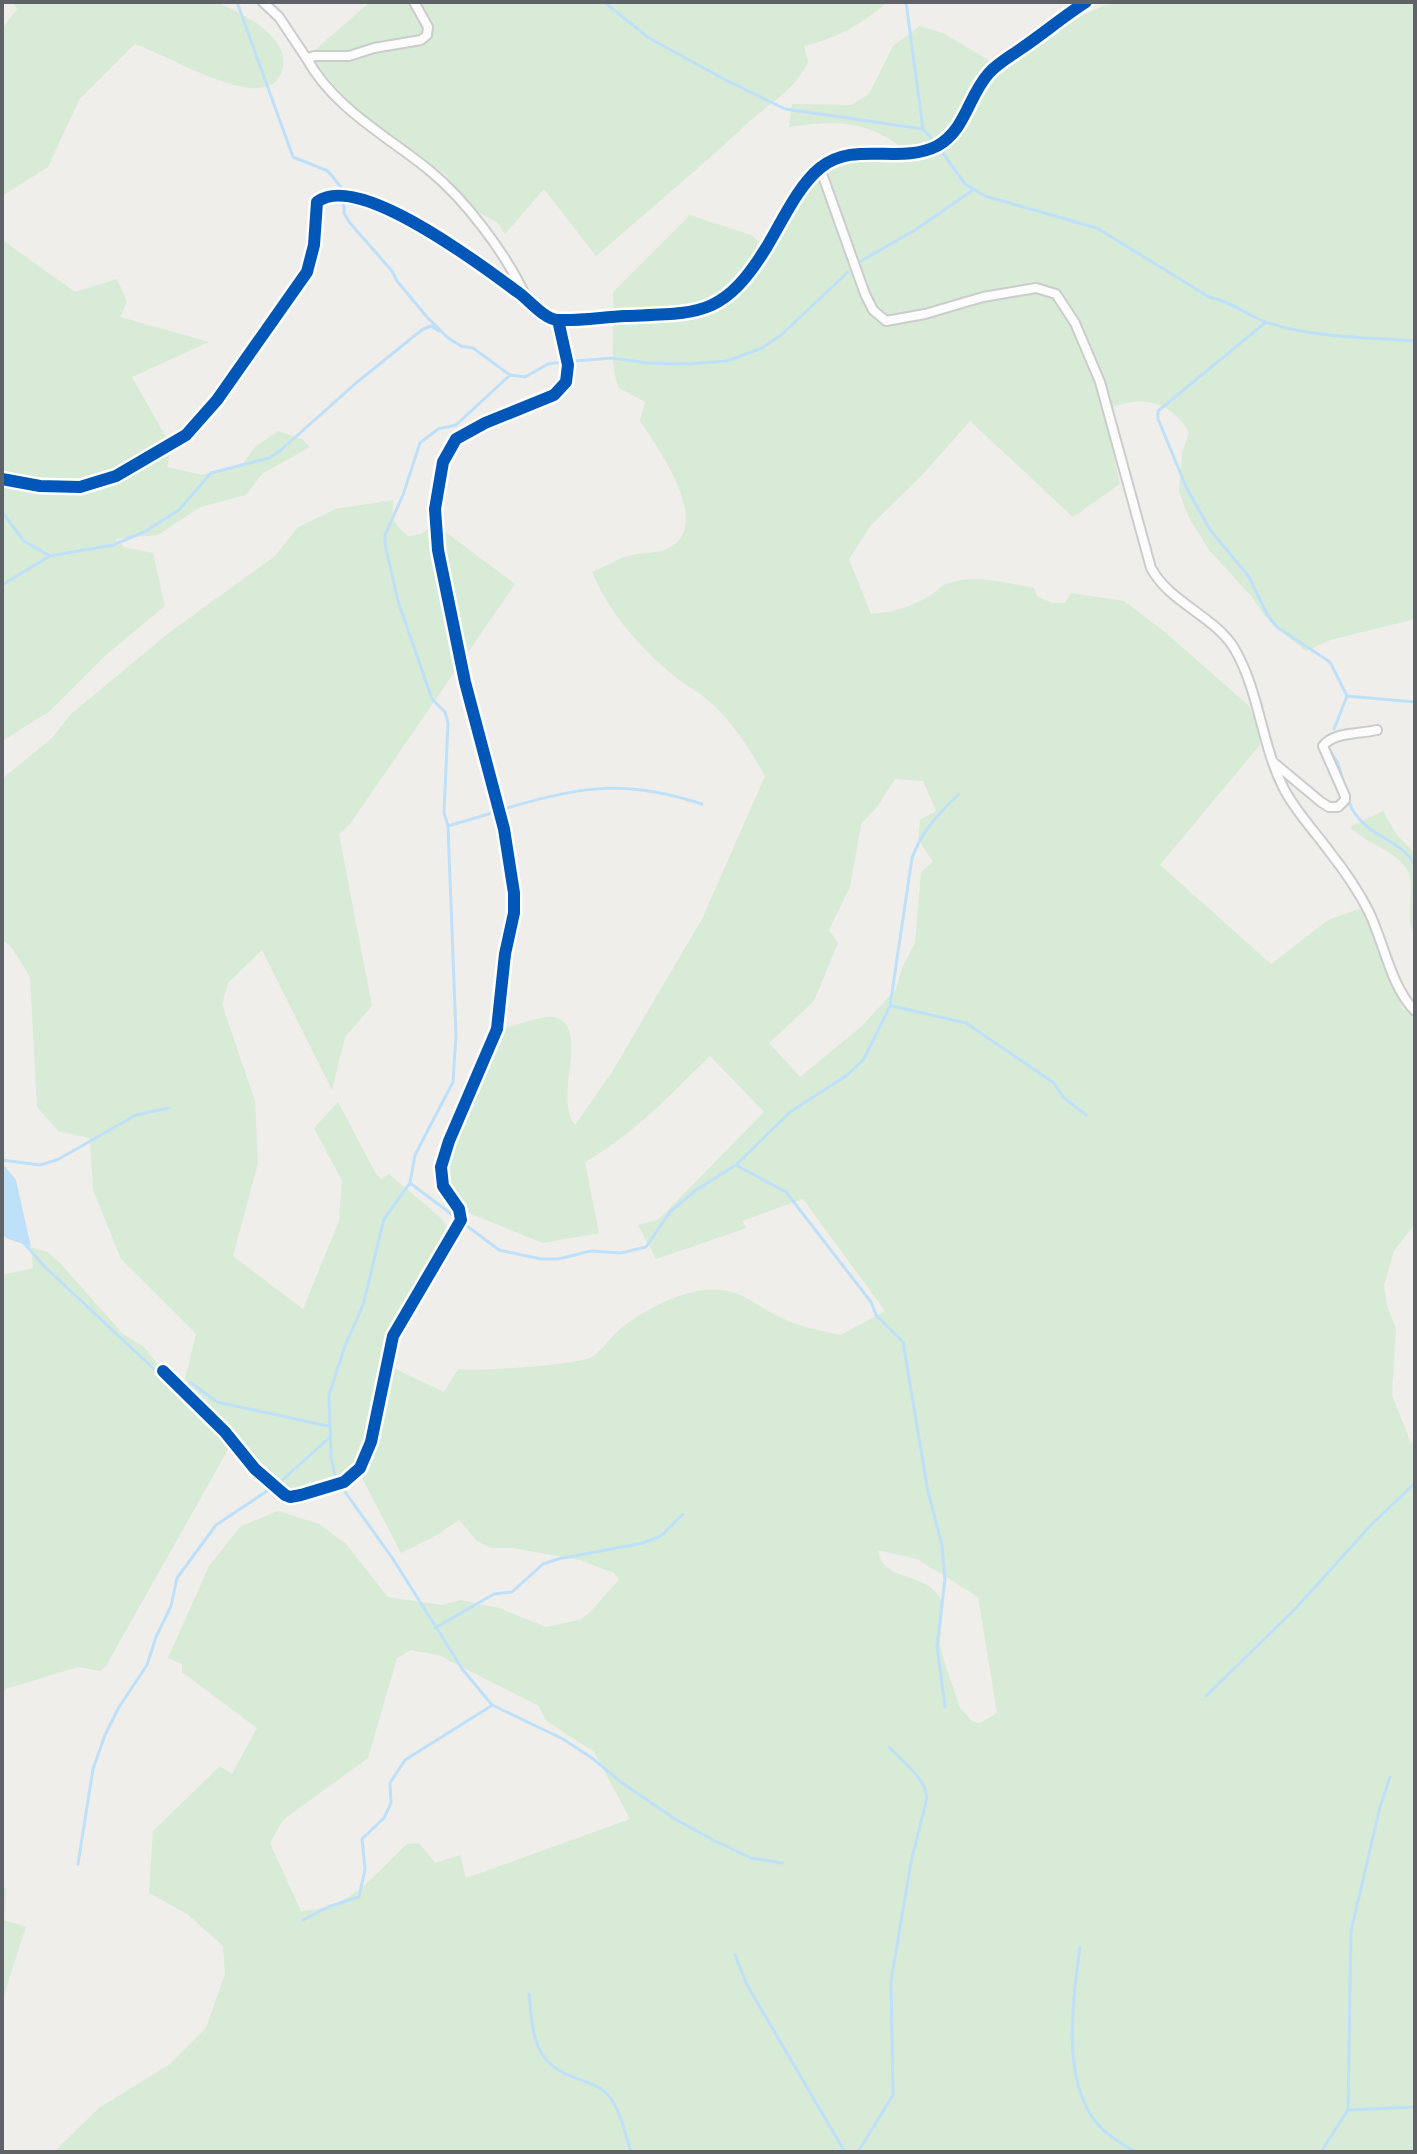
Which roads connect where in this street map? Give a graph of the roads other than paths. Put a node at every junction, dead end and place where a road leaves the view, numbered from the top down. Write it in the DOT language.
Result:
graph roads {
  1 [pos="263,2"];
  2 [pos="414,2"];
  3 [pos="1086,2"];
  4 [pos="307,59"];
  5 [pos="820,168"];
  6 [pos="526,298"];
  7 [pos="558,320"];
  8 [pos="2,479"];
  9 [pos="1377,730"];
  10 [pos="1273,761"];
  11 [pos="1415,1011"];
  12 [pos="163,1371"];
  1 -- 4 [label="street"];
  2 -- 4 [label="street"];
  3 -- 5 [label="street"];
  4 -- 6 [label="street"];
  5 -- 7 [label="street"];
  5 -- 10 [label="street"];
  6 -- 7 [label="street"];
  6 -- 8 [label="street"];
  7 -- 12 [label="street"];
  9 -- 10 [label="street"];
  10 -- 11 [label="street"];
}
